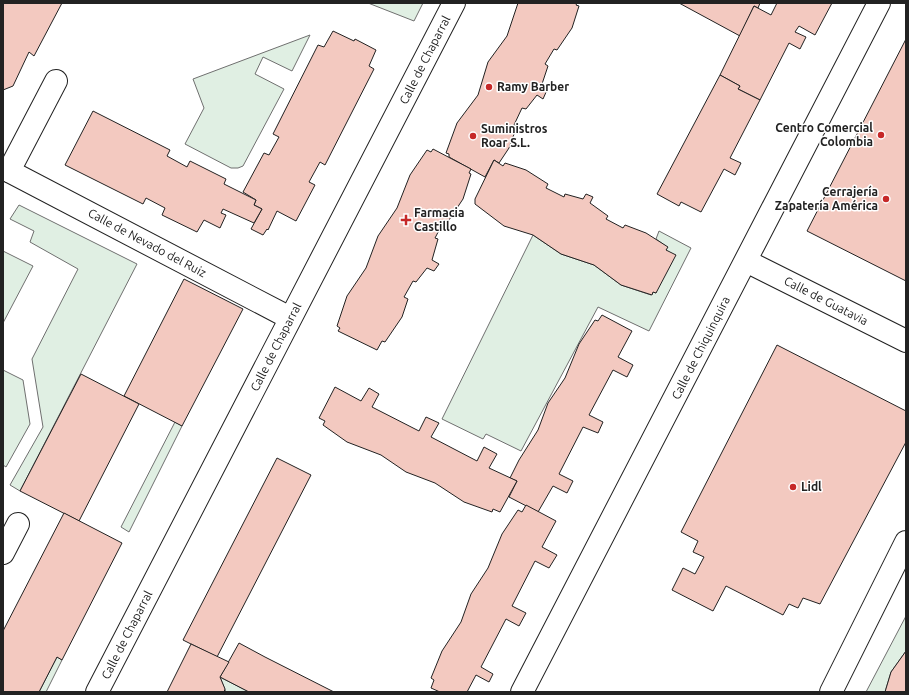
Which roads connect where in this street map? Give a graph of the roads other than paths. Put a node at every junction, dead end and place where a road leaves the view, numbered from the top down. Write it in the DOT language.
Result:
graph roads {
  1 [pos="454,3"];
  2 [pos="879,3"];
  3 [pos="54,84"];
  4 [pos="6,169"];
  5 [pos="746,261"];
  6 [pos="290,318"];
  7 [pos="906,341"];
  8 [pos="18,524"];
  9 [pos="906,542"];
  10 [pos="3,553"];
  11 [pos="97,692"];
  12 [pos="522,692"];
  13 [pos="831,692"];
  1 -- 6 [label="street, Calle de Chaparral"];
  2 -- 5 [label="street, Calle de Chiquinquira"];
  3 -- 4 [label="street"];
  4 -- 6 [label="street, Calle de Nevado del Ruiz"];
  5 -- 7 [label="street, Calle de Guatavia"];
  5 -- 12 [label="street, Calle de Chiquinquira"];
  6 -- 11 [label="street, Calle de Chaparral"];
  8 -- 10 [label="street"];
  9 -- 13 [label="street"];
}
